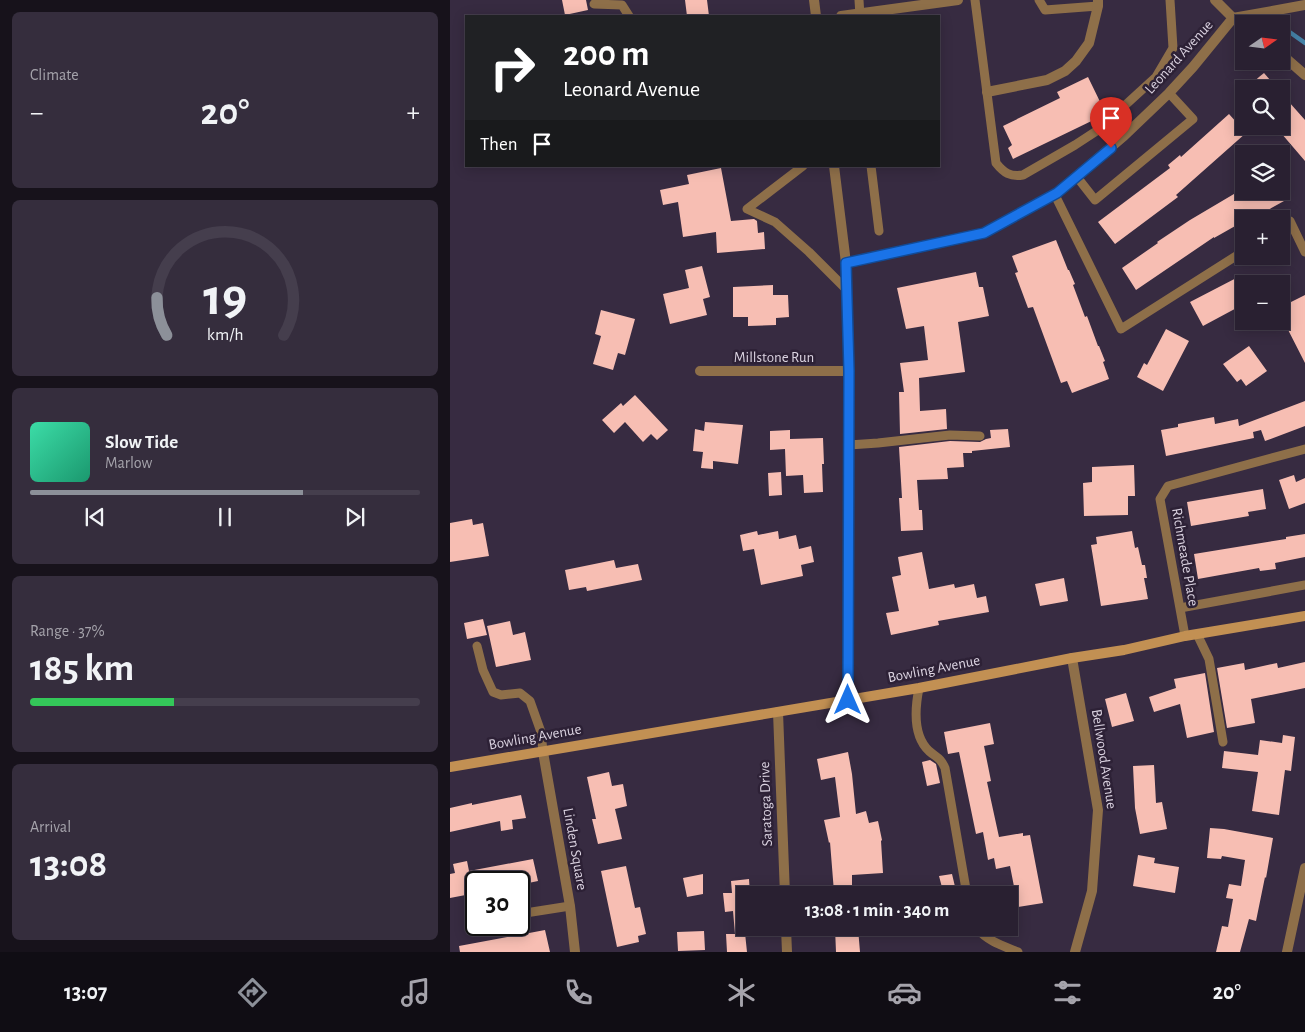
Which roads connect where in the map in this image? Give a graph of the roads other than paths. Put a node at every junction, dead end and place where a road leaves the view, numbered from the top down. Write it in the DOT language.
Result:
graph roads {
  1 [pos="814,0"];
  2 [pos="858,0"];
  3 [pos="958,0"];
  4 [pos="975,0"];
  5 [pos="1039,0"];
  6 [pos="1170,0"];
  7 [pos="1215,0"];
  8 [pos="1098,3"];
  9 [pos="594,4"];
  10 [pos="1303,8"];
  11 [pos="628,15"];
  12 [pos="816,15"];
  13 [pos="860,15"];
  14 [pos="1233,18"];
  15 [pos="1290,62"];
  16 [pos="1305,75"];
  17 [pos="987,92"];
  18 [pos="1169,93"];
  19 [pos="802,167"];
  20 [pos="834,167"];
  21 [pos="871,167"];
  22 [pos="1078,176"];
  23 [pos="1055,194"];
  24 [pos="1290,221"];
  25 [pos="879,230"];
  26 [pos="1305,252"];
  27 [pos="1235,257"];
  28 [pos="846,263"];
  29 [pos="846,289"];
  30 [pos="849,371"];
  31 [pos="700,372"];
  32 [pos="980,436"];
  33 [pos="848,445"];
  34 [pos="1305,449"];
  35 [pos="1305,585"];
  36 [pos="1180,608"];
  37 [pos="1305,616"];
  38 [pos="1197,634"];
  39 [pos="1185,636"];
  40 [pos="477,646"];
  41 [pos="1072,658"];
  42 [pos="918,688"];
  43 [pos="848,700"];
  44 [pos="778,712"];
  45 [pos="1223,742"];
  46 [pos="543,752"];
  47 [pos="450,767"];
  48 [pos="1305,868"];
  49 [pos="785,886"];
  50 [pos="965,886"];
  51 [pos="570,906"];
  52 [pos="530,912"];
  53 [pos="786,936"];
  54 [pos="984,936"];
  55 [pos="575,952"];
  56 [pos="787,952"];
  57 [pos="1018,952"];
  58 [pos="1075,952"];
  59 [pos="1287,952"];
  1 -- 12 [label="street"];
  2 -- 13 [label="lane"];
  3 -- 13 [label="street"];
  4 -- 17 [label="lane"];
  5 -- 8 [label="lane"];
  6 -- 17 [label="lane"];
  7 -- 14 [label="street"];
  8 -- 17 [label="street"];
  9 -- 11 [label="lane"];
  10 -- 14 [label="street, Leonard Avenue"];
  14 -- 18 [label="street, Leonard Avenue"];
  15 -- 16 [label="street"];
  18 -- 22 [label="street, Leonard Avenue"];
  18 -- 22 [label="lane"];
  19 -- 29 [label="lane"];
  20 -- 28 [label="street"];
  21 -- 25 [label="lane"];
  22 -- 23 [label="street, Leonard Avenue"];
  23 -- 27 [label="lane"];
  23 -- 28 [label="street, Leonard Avenue"];
  24 -- 26 [label="lane"];
  28 -- 29 [label="street"];
  29 -- 30 [label="street"];
  30 -- 31 [label="street, Millstone Run"];
  30 -- 33 [label="street"];
  32 -- 33 [label="lane"];
  33 -- 43 [label="street"];
  34 -- 36 [label="lane, Richmeade Place"];
  35 -- 36 [label="lane"];
  36 -- 39 [label="lane, Richmeade Place"];
  37 -- 38 [label="street, Bowling Avenue"];
  38 -- 39 [label="street, Bowling Avenue"];
  38 -- 45 [label="lane"];
  39 -- 41 [label="street, Bowling Avenue"];
  40 -- 46 [label="lane"];
  41 -- 42 [label="street, Bowling Avenue"];
  41 -- 58 [label="street, Bellwood Avenue"];
  42 -- 43 [label="street, Bowling Avenue"];
  42 -- 50 [label="lane"];
  43 -- 44 [label="street, Bowling Avenue"];
  44 -- 46 [label="street, Bowling Avenue"];
  44 -- 49 [label="street, Saratoga Drive"];
  46 -- 47 [label="street, Bowling Avenue"];
  46 -- 51 [label="street, Linden Square"];
  48 -- 59 [label="street"];
  51 -- 52 [label="lane"];
  51 -- 55 [label="street, Linden Square"];
  53 -- 56 [label="street"];
  54 -- 57 [label="lane"];
}
